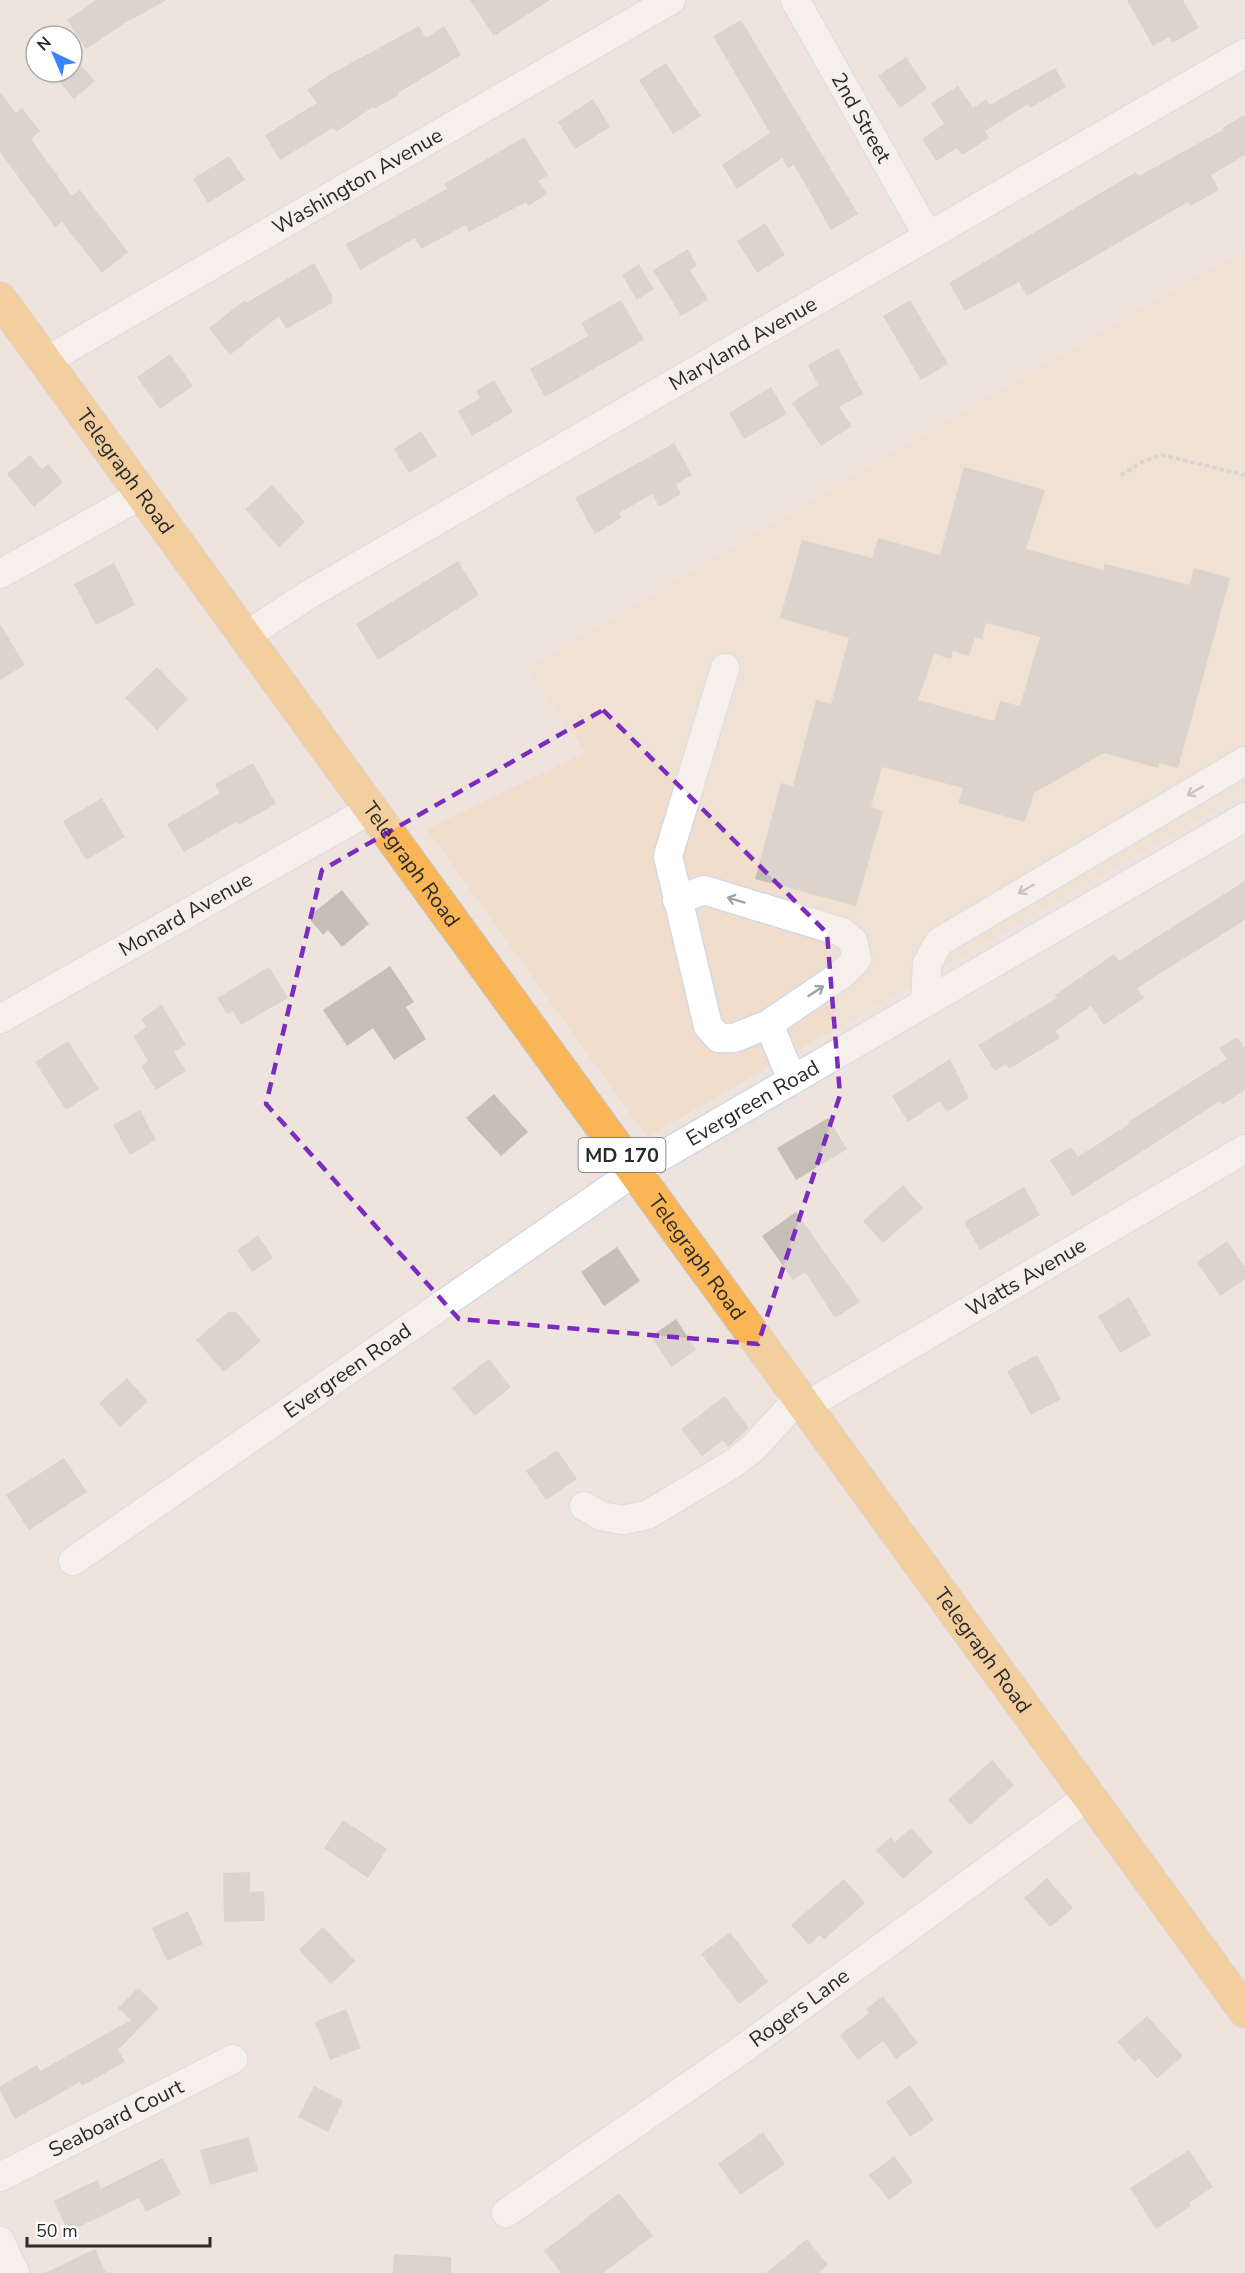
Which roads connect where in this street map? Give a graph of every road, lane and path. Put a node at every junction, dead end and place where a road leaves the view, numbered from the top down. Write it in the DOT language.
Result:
graph roads {
  1 [pos="670,0"];
  2 [pos="795,0"];
  3 [pos="1245,53"];
  4 [pos="927,236"];
  5 [pos="0,299"];
  6 [pos="44,362"];
  7 [pos="1121,475"];
  8 [pos="1245,475"];
  9 [pos="141,495"];
  10 [pos="0,574"];
  11 [pos="244,637"];
  12 [pos="725,668"];
  13 [pos="1245,761"];
  14 [pos="370,810"];
  15 [pos="1245,817"];
  16 [pos="677,900"];
  17 [pos="925,1003"];
  18 [pos="0,1019"];
  19 [pos="769,1024"];
  20 [pos="792,1080"];
  21 [pos="1245,1149"];
  22 [pos="634,1172"];
  23 [pos="802,1402"];
  24 [pos="584,1506"];
  25 [pos="73,1562"];
  26 [pos="1089,1796"];
  27 [pos="1245,2011"];
  28 [pos="233,2060"];
  29 [pos="0,2177"];
  30 [pos="506,2213"];
  31 [pos="0,2241"];
  32 [pos="15,2273"];
  1 -- 6 [label="street, Washington Avenue"];
  2 -- 4 [label="street, 2nd Street"];
  3 -- 4 [label="street, Maryland Avenue"];
  4 -- 11 [label="street, Maryland Avenue"];
  5 -- 6 [label="main road, Telegraph Road / MD 170"];
  6 -- 9 [label="main road, Telegraph Road / MD 170"];
  7 -- 8 [label="path"];
  9 -- 10 [label="street"];
  9 -- 11 [label="main road, Telegraph Road / MD 170"];
  11 -- 14 [label="main road, Telegraph Road / MD 170"];
  12 -- 16 [label="street"];
  13 -- 17 [label="street, one-way"];
  14 -- 18 [label="street, Monard Avenue"];
  14 -- 22 [label="main road, Telegraph Road / MD 170"];
  15 -- 17 [label="street, Evergreen Road"];
  16 -- 19 [label="street"];
  19 -- 16 [label="street, one-way"];
  17 -- 20 [label="street, Evergreen Road"];
  19 -- 20 [label="street"];
  20 -- 22 [label="street, Evergreen Road"];
  21 -- 23 [label="street, Watts Avenue"];
  22 -- 23 [label="main road, Telegraph Road / MD 170"];
  22 -- 25 [label="street, Evergreen Road"];
  23 -- 24 [label="street, Watts Avenue"];
  23 -- 26 [label="main road, Telegraph Road / MD 170"];
  26 -- 27 [label="main road, Telegraph Road / MD 170"];
  26 -- 30 [label="street, Rogers Lane"];
  28 -- 29 [label="street, Seaboard Court"];
  31 -- 32 [label="street"];
}
